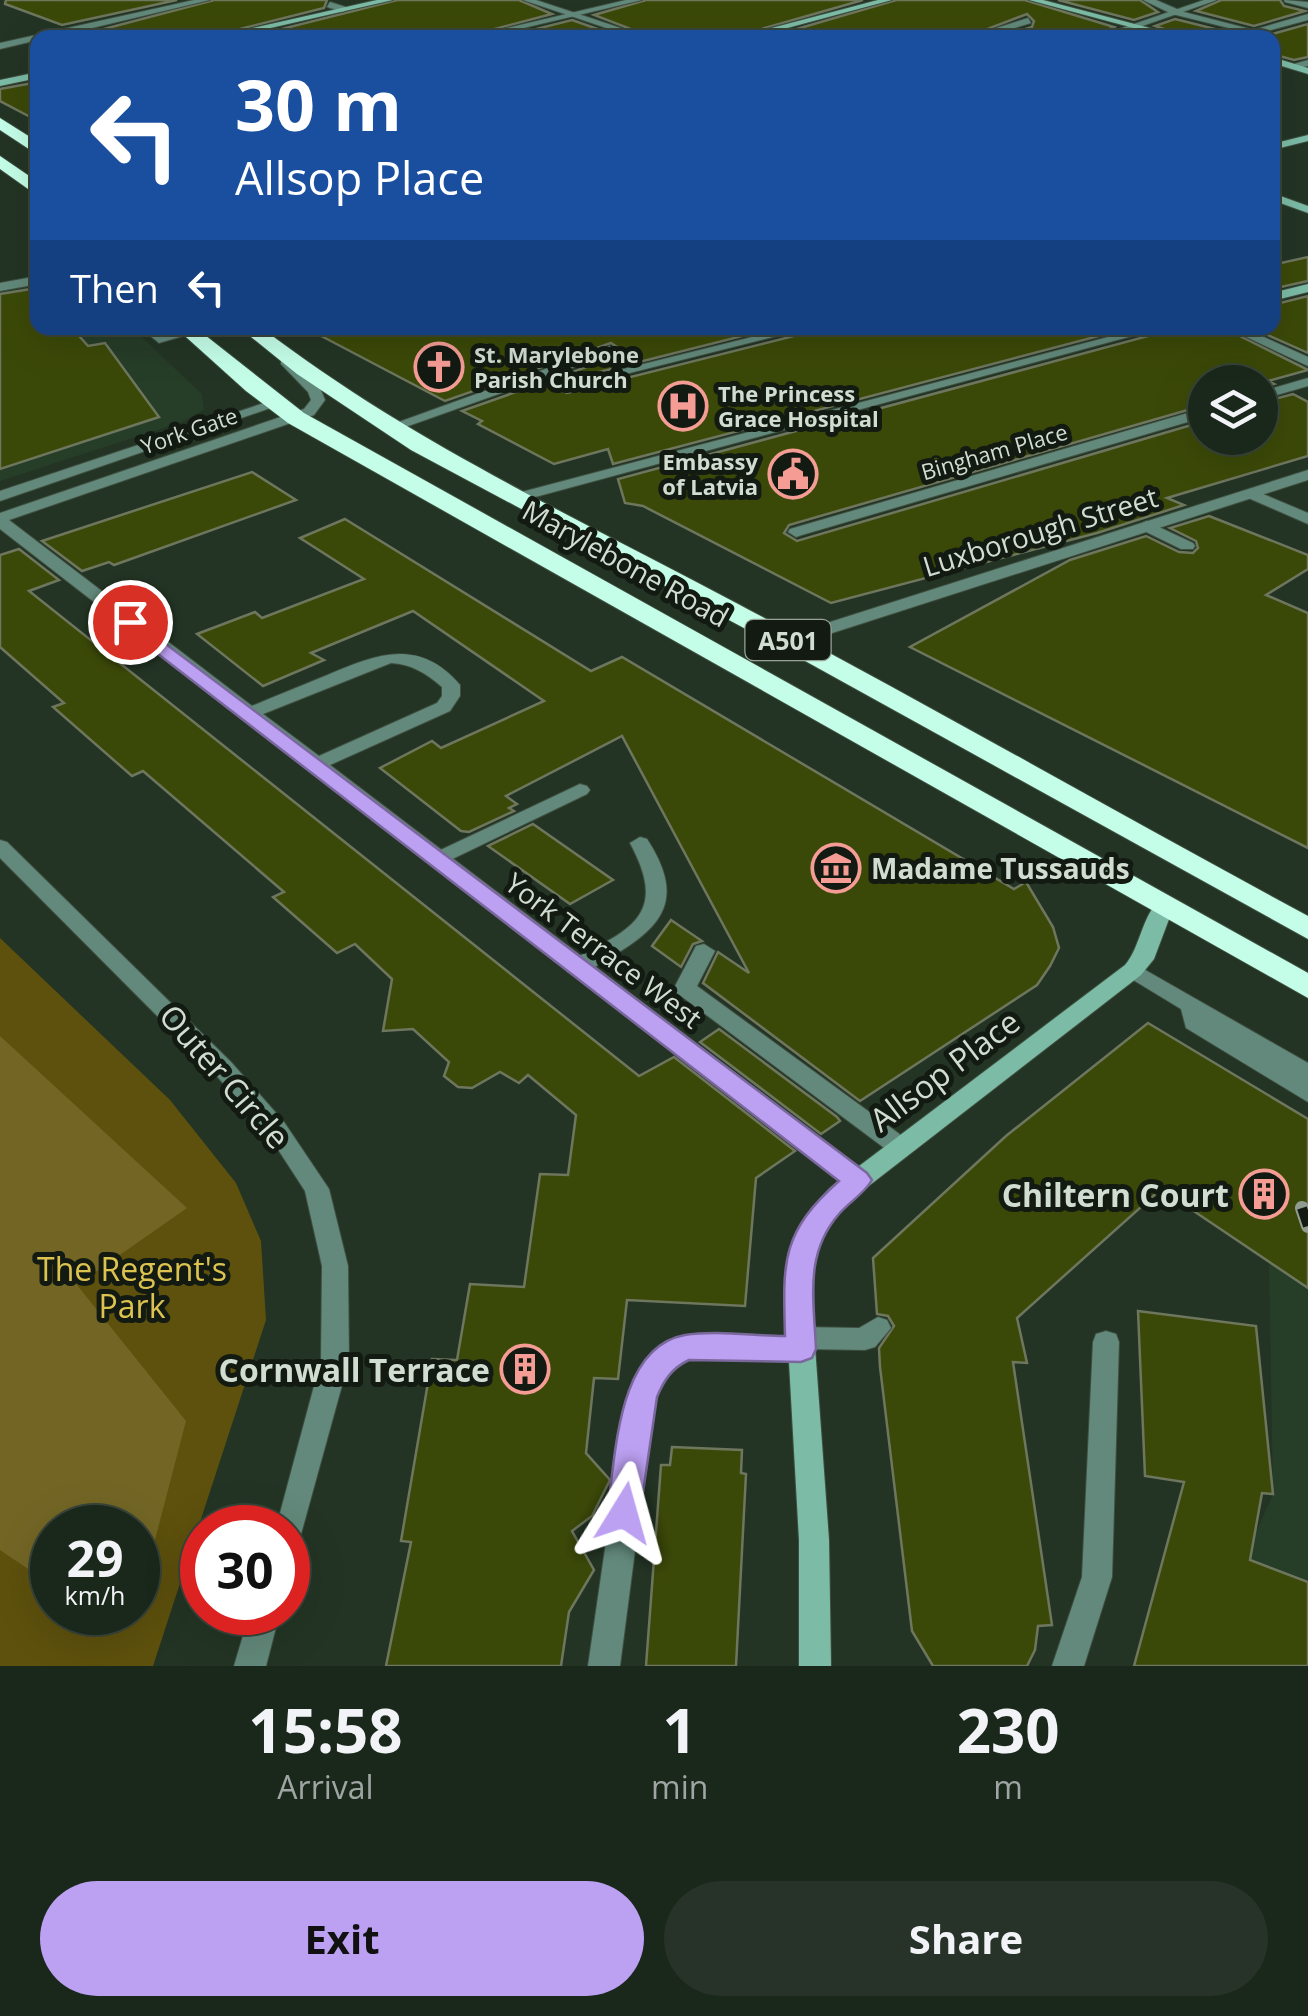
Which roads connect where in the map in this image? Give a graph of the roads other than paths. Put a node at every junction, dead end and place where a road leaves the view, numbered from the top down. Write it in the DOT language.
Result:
graph roads {
  1 [pos="206,0"];
  2 [pos="388,0"];
  3 [pos="527,0"];
  4 [pos="638,0"];
  5 [pos="888,0"];
  6 [pos="1033,0"];
  7 [pos="1146,0"];
  8 [pos="1213,0"];
  9 [pos="1288,0"];
  10 [pos="1308,4"];
  11 [pos="330,5"];
  12 [pos="342,10"];
  13 [pos="1177,12"];
  14 [pos="574,15"];
  15 [pos="1308,17"];
  16 [pos="1028,22"];
  17 [pos="1134,25"];
  18 [pos="72,30"];
  19 [pos="249,30"];
  20 [pos="505,30"];
  21 [pos="622,30"];
  22 [pos="769,30"];
  23 [pos="1000,30"];
  24 [pos="1120,30"];
  25 [pos="1153,30"];
  26 [pos="1245,30"];
  27 [pos="1260,30"];
  28 [pos="30,39"];
  29 [pos="0,46"];
  30 [pos="1308,62"];
  31 [pos="1280,63"];
  32 [pos="1292,66"];
  33 [pos="1308,71"];
  34 [pos="30,77"];
  35 [pos="0,83"];
  36 [pos="0,123"];
  37 [pos="1308,138"];
  38 [pos="30,144"];
  39 [pos="1280,145"];
  40 [pos="0,161"];
  41 [pos="30,185"];
  42 [pos="1280,199"];
  43 [pos="1308,210"];
  44 [pos="30,281"];
  45 [pos="0,287"];
  46 [pos="1308,288"];
  47 [pos="1280,295"];
  48 [pos="193,335"];
  49 [pos="259,335"];
  50 [pos="773,335"];
  51 [pos="1129,335"];
  52 [pos="1249,335"];
  53 [pos="272,346"];
  54 [pos="609,350"];
  55 [pos="1308,362"];
  56 [pos="1308,382"];
  57 [pos="566,385"];
  58 [pos="1278,391"];
  59 [pos="286,411"];
  60 [pos="1188,417"];
  61 [pos="392,427"];
  62 [pos="1308,475"];
  63 [pos="1250,494"];
  64 [pos="0,496"];
  65 [pos="519,497"];
  66 [pos="1308,519"];
  67 [pos="0,520"];
  68 [pos="1146,526"];
  69 [pos="796,532"];
  70 [pos="1187,546"];
  71 [pos="788,641"];
  72 [pos="248,714"];
  73 [pos="315,765"];
  74 [pos="580,790"];
  75 [pos="640,843"];
  76 [pos="0,846"];
  77 [pos="436,859"];
  78 [pos="1164,906"];
  79 [pos="1308,929"];
  80 [pos="704,952"];
  81 [pos="576,967"];
  82 [pos="1133,970"];
  83 [pos="1308,987"];
  84 [pos="1192,1005"];
  85 [pos="1308,1074"];
  86 [pos="1308,1094"];
  87 [pos="900,1146"];
  88 [pos="858,1180"];
  89 [pos="878,1328"];
  90 [pos="1106,1342"];
  91 [pos="801,1344"];
  92 [pos="296,1505"];
  93 [pos="259,1635"];
  94 [pos="250,1666"];
  95 [pos="604,1666"];
  96 [pos="815,1666"];
  97 [pos="1068,1666"];
  1 -- 18 [label="street"];
  2 -- 12 [label="street"];
  3 -- 14 [label="street"];
  4 -- 14 [label="street"];
  5 -- 22 [label="street"];
  6 -- 17 [label="street"];
  7 -- 13 [label="street"];
  8 -- 13 [label="street"];
  9 -- 10 [label="street"];
  11 -- 12 [label="street"];
  12 -- 19 [label="street"];
  13 -- 17 [label="street"];
  13 -- 26 [label="street"];
  14 -- 20 [label="street"];
  14 -- 21 [label="street"];
  15 -- 27 [label="street"];
  16 -- 23 [label="street"];
  17 -- 24 [label="street"];
  17 -- 25 [label="street"];
  28 -- 29 [label="street"];
  30 -- 32 [label="street"];
  31 -- 32 [label="street"];
  32 -- 33 [label="street"];
  34 -- 35 [label="street"];
  36 -- 38 [label="highway"];
  37 -- 39 [label="street"];
  40 -- 41 [label="highway"];
  42 -- 43 [label="street"];
  44 -- 45 [label="street"];
  46 -- 47 [label="street"];
  48 -- 59 [label="highway, Marylebone Road / A501"];
  49 -- 53 [label="highway, Marylebone Road / A501"];
  50 -- 57 [label="street"];
  51 -- 65 [label="street"];
  52 -- 55 [label="street"];
  53 -- 59 [label="street"];
  53 -- 61 [label="highway, Marylebone Road / A501"];
  54 -- 61 [label="street"];
  56 -- 58 [label="street"];
  59 -- 64 [label="street, York Gate"];
  59 -- 67 [label="street, York Gate"];
  59 -- 78 [label="highway, Marylebone Road / A501"];
  60 -- 69 [label="street, Bingham Place"];
  61 -- 65 [label="highway, Marylebone Road / A501"];
  62 -- 63 [label="street, Luxborough Street"];
  63 -- 66 [label="street"];
  63 -- 68 [label="street, Luxborough Street"];
  65 -- 71 [label="highway, Marylebone Road / A501"];
  67 -- 72 [label="street, York Terrace West"];
  68 -- 70 [label="street"];
  68 -- 71 [label="street, Luxborough Street"];
  71 -- 79 [label="highway, Marylebone Road / A501"];
  72 -- 73 [label="street, York Terrace West"];
  72 -- 73 [label="street"];
  73 -- 77 [label="street, York Terrace West"];
  74 -- 77 [label="street"];
  75 -- 81 [label="street"];
  76 -- 92 [label="street, Outer Circle"];
  77 -- 81 [label="street, York Terrace West"];
  78 -- 82 [label="street, Allsop Place"];
  78 -- 83 [label="highway, Marylebone Road / A501"];
  80 -- 87 [label="street"];
  81 -- 88 [label="street, York Terrace West"];
  82 -- 84 [label="street"];
  82 -- 87 [label="street, Allsop Place"];
  84 -- 85 [label="street"];
  84 -- 86 [label="street"];
  87 -- 88 [label="street, Allsop Place"];
  88 -- 91 [label="street, Allsop Place"];
  89 -- 91 [label="street"];
  90 -- 97 [label="street"];
  91 -- 95 [label="street"];
  91 -- 96 [label="street, Allsop Place"];
  93 -- 94 [label="street"];
}
